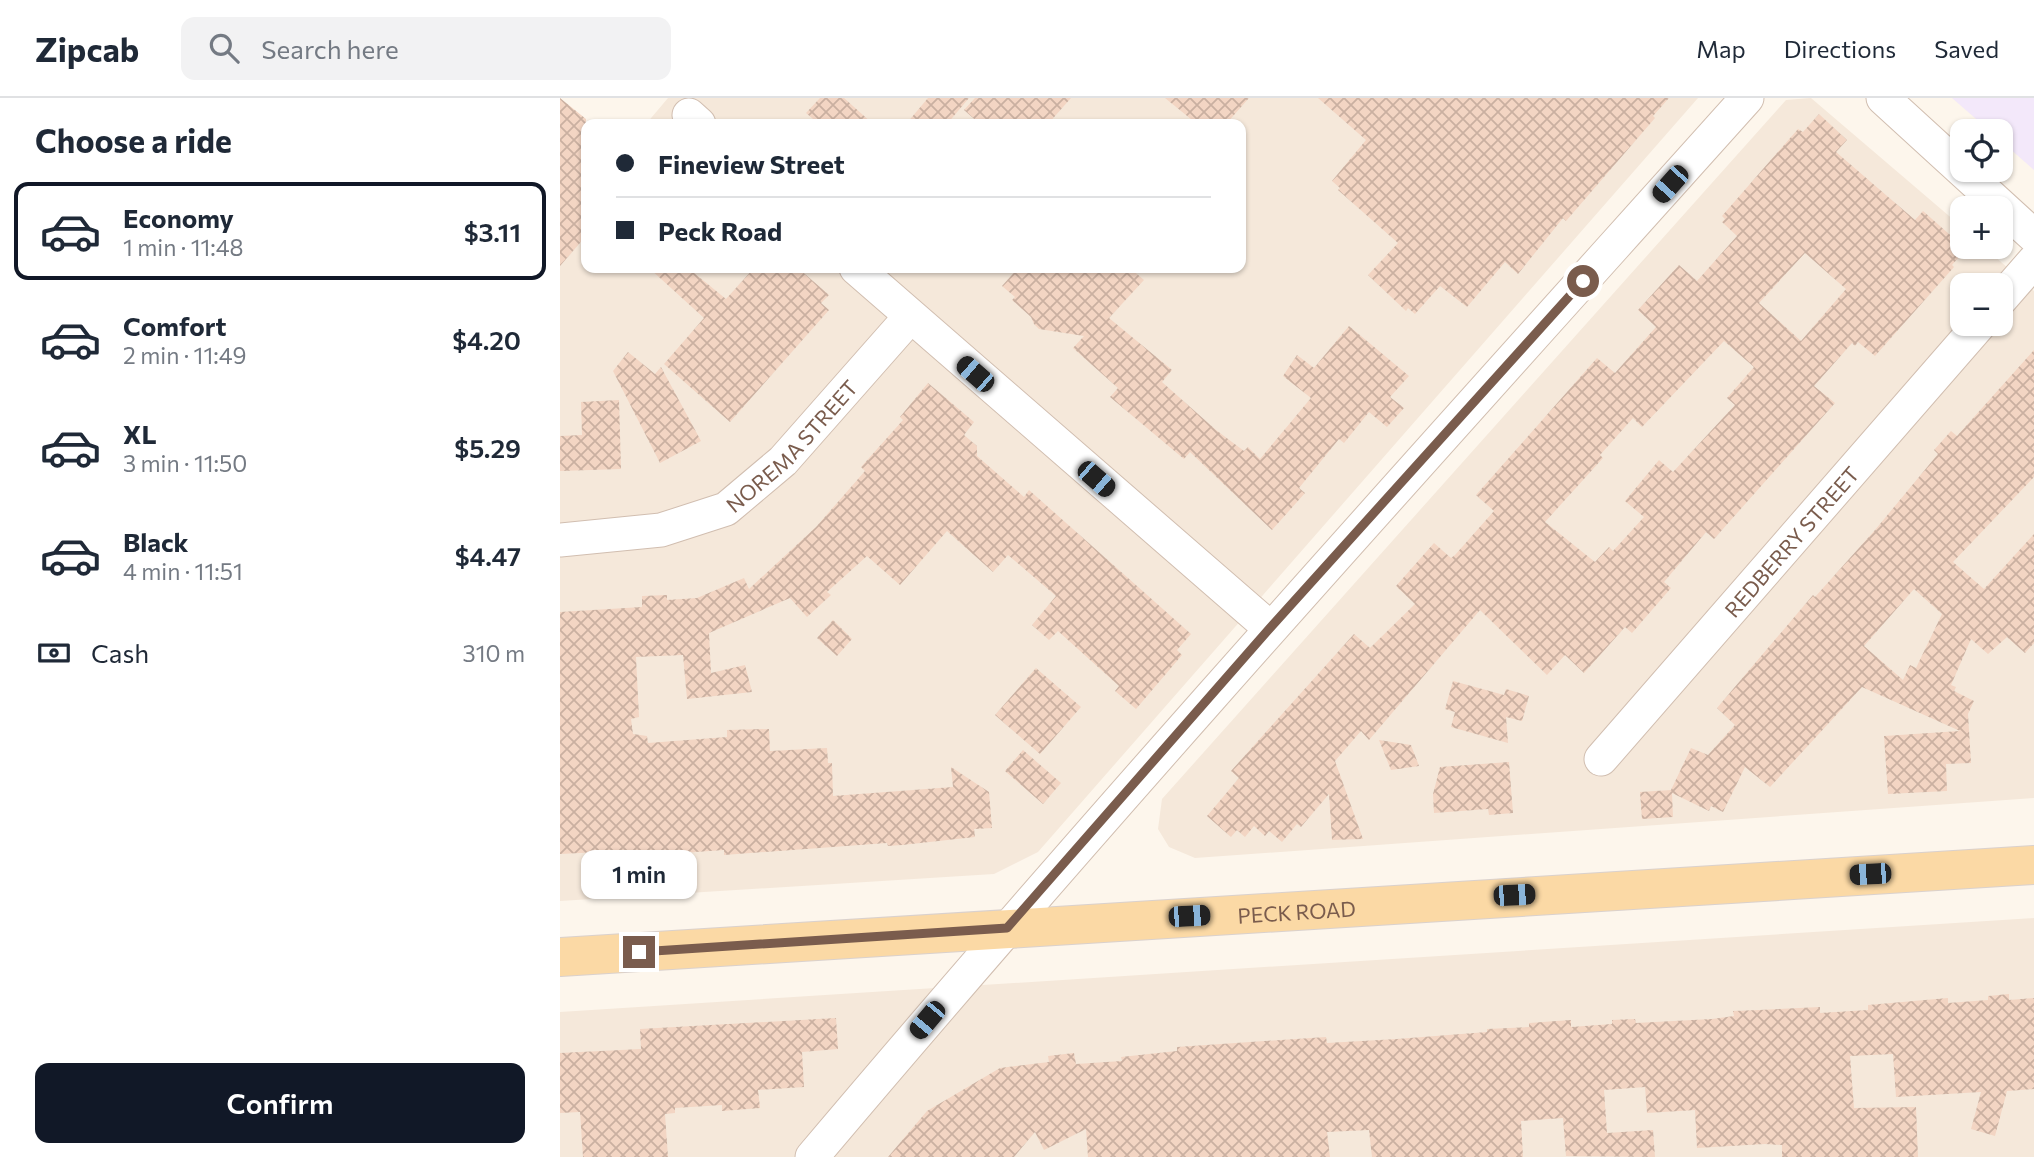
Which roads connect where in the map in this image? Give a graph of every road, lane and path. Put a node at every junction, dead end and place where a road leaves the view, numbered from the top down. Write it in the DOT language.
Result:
graph roads {
  1 [pos="1746,98"];
  2 [pos="1883,98"];
  3 [pos="2034,236"];
  4 [pos="2034,261"];
  5 [pos="862,273"];
  6 [pos="2013,285"];
  7 [pos="910,317"];
  8 [pos="1970,336"];
  9 [pos="560,540"];
  10 [pos="1270,628"];
  11 [pos="1601,759"];
  12 [pos="2034,865"];
  13 [pos="1007,928"];
  14 [pos="560,957"];
  15 [pos="811,1157"];
  1 -- 10 [label="street"];
  2 -- 3 [label="street"];
  4 -- 6 [label="street"];
  5 -- 7 [label="street"];
  7 -- 9 [label="street, NOREMA STREET"];
  7 -- 10 [label="street"];
  8 -- 11 [label="street, REDBERRY STREET"];
  10 -- 13 [label="street"];
  12 -- 13 [label="main road, PECK ROAD"];
  13 -- 14 [label="main road, PECK ROAD"];
  13 -- 15 [label="street"];
}
